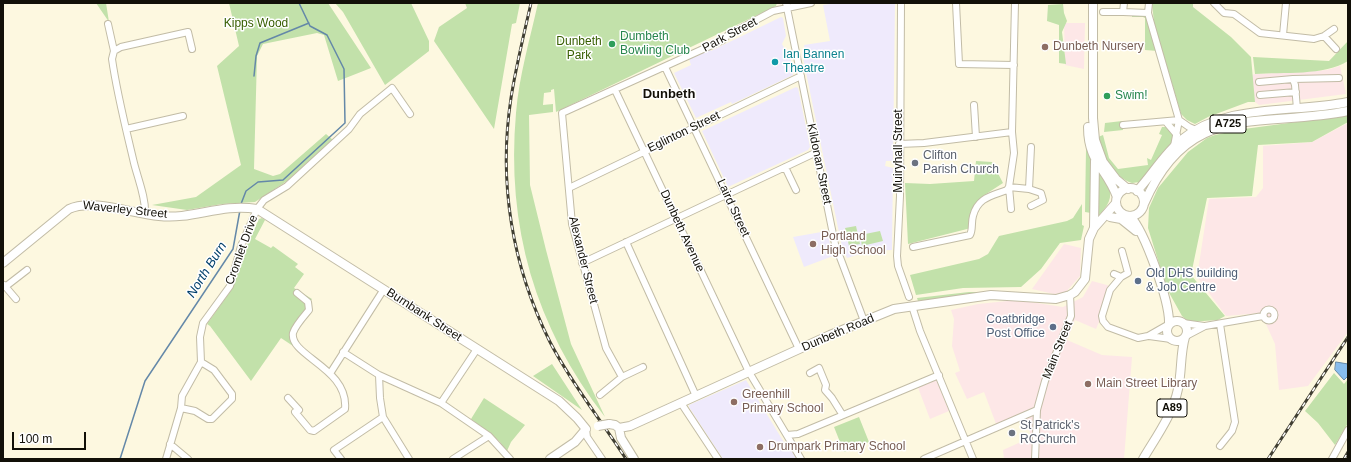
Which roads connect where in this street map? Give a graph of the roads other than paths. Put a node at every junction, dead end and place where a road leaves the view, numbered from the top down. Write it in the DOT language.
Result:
graph roads {
  1 [pos="811,3"];
  2 [pos="901,3"];
  3 [pos="956,3"];
  4 [pos="1015,3"];
  5 [pos="1093,3"];
  6 [pos="1124,3"];
  7 [pos="1149,3"];
  8 [pos="1214,3"];
  9 [pos="1286,3"];
  10 [pos="786,6"];
  11 [pos="1103,12"];
  12 [pos="1123,12"];
  13 [pos="1148,13"];
  14 [pos="108,24"];
  15 [pos="1334,29"];
  16 [pos="1283,35"];
  17 [pos="1324,36"];
  18 [pos="192,49"];
  19 [pos="1336,49"];
  20 [pos="114,52"];
  21 [pos="1092,59"];
  22 [pos="1014,65"];
  23 [pos="666,67"];
  24 [pos="800,76"];
  25 [pos="1339,78"];
  26 [pos="1293,79"];
  27 [pos="1259,82"];
  28 [pos="615,90"];
  29 [pos="1296,92"];
  30 [pos="1260,95"];
  31 [pos="1348,102"];
  32 [pos="974,105"];
  33 [pos="1297,109"];
  34 [pos="1348,110"];
  35 [pos="562,113"];
  36 [pos="410,114"];
  37 [pos="183,116"];
  38 [pos="1179,120"];
  39 [pos="1166,122"];
  40 [pos="1123,126"];
  41 [pos="694,128"];
  42 [pos="126,129"];
  43 [pos="1196,130"];
  44 [pos="1012,132"];
  45 [pos="1177,135"];
  46 [pos="976,137"];
  47 [pos="899,144"];
  48 [pos="1031,147"];
  49 [pos="1173,148"];
  50 [pos="645,151"];
  51 [pos="817,152"];
  52 [pos="1095,161"];
  53 [pos="785,167"];
  54 [pos="1009,186"];
  55 [pos="569,188"];
  56 [pos="1029,189"];
  57 [pos="796,190"];
  58 [pos="1132,190"];
  59 [pos="727,195"];
  60 [pos="1117,200"];
  61 [pos="1031,206"];
  62 [pos="1143,206"];
  63 [pos="257,209"];
  64 [pos="1011,209"];
  65 [pos="144,214"];
  66 [pos="1127,216"];
  67 [pos="1110,217"];
  68 [pos="676,218"];
  69 [pos="1095,226"];
  70 [pos="1144,240"];
  71 [pos="626,242"];
  72 [pos="913,247"];
  73 [pos="1122,251"];
  74 [pos="3,263"];
  75 [pos="582,263"];
  76 [pos="27,270"];
  77 [pos="1114,274"];
  78 [pos="1122,277"];
  79 [pos="4,285"];
  80 [pos="384,289"];
  81 [pos="297,293"];
  82 [pos="1070,295"];
  83 [pos="909,297"];
  84 [pos="1166,298"];
  85 [pos="16,299"];
  86 [pos="912,306"];
  87 [pos="1263,316"];
  88 [pos="864,321"];
  89 [pos="1183,323"];
  90 [pos="1169,324"];
  91 [pos="1220,324"];
  92 [pos="1205,326"];
  93 [pos="1148,336"];
  94 [pos="1185,336"];
  95 [pos="1171,339"];
  96 [pos="477,349"];
  97 [pos="799,349"];
  98 [pos="343,352"];
  99 [pos="201,362"];
  100 [pos="1180,366"];
  101 [pos="643,367"];
  102 [pos="331,372"];
  103 [pos="749,372"];
  104 [pos="810,373"];
  105 [pos="379,375"];
  106 [pos="939,375"];
  107 [pos="622,377"];
  108 [pos="600,396"];
  109 [pos="696,396"];
  110 [pos="288,398"];
  111 [pos="441,403"];
  112 [pos="681,403"];
  113 [pos="181,408"];
  114 [pos="1037,410"];
  115 [pos="842,414"];
  116 [pos="383,417"];
  117 [pos="619,428"];
  118 [pos="586,429"];
  119 [pos="1348,430"];
  120 [pos="787,435"];
  121 [pos="489,436"];
  122 [pos="966,442"];
  123 [pos="170,444"];
  124 [pos="1220,446"];
  125 [pos="166,459"];
  126 [pos="188,459"];
  127 [pos="341,459"];
  128 [pos="409,459"];
  129 [pos="453,459"];
  130 [pos="510,459"];
  131 [pos="550,459"];
  132 [pos="602,459"];
  133 [pos="634,459"];
  134 [pos="718,459"];
  135 [pos="801,459"];
  136 [pos="924,459"];
  137 [pos="973,459"];
  138 [pos="1035,459"];
  139 [pos="1144,459"];
  140 [pos="1332,459"];
  1 -- 10 [label="street, Park Street"];
  2 -- 47 [label="street, Muiryhall Street"];
  3 -- 22 [label="street"];
  4 -- 22 [label="street"];
  5 -- 21 [label="main road, A89"];
  6 -- 12 [label="street"];
  7 -- 13 [label="street"];
  8 -- 16 [label="street"];
  9 -- 16 [label="street"];
  10 -- 23 [label="street, Park Street"];
  10 -- 24 [label="street, Kildonan Street"];
  11 -- 12 [label="street"];
  12 -- 13 [label="street"];
  13 -- 38 [label="street"];
  14 -- 20 [label="street"];
  15 -- 17 [label="street"];
  16 -- 17 [label="street"];
  17 -- 19 [label="street"];
  18 -- 20 [label="street"];
  20 -- 42 [label="street"];
  21 -- 52 [label="main road, A89"];
  21 -- 58 [label="main road, A89"];
  22 -- 44 [label="street"];
  23 -- 28 [label="street, Park Street"];
  23 -- 41 [label="street, Laird Street"];
  24 -- 41 [label="street, Eglinton Street"];
  24 -- 51 [label="street, Kildonan Street"];
  25 -- 26 [label="street"];
  26 -- 27 [label="street"];
  26 -- 29 [label="street"];
  28 -- 35 [label="street, Park Street"];
  28 -- 50 [label="street, Dunbeth Avenue"];
  29 -- 30 [label="street"];
  29 -- 33 [label="street"];
  31 -- 33 [label="main road, A725"];
  32 -- 46 [label="street"];
  33 -- 43 [label="main road, A725"];
  34 -- 62 [label="main road, A725"];
  35 -- 55 [label="street, Alexander Street"];
  36 -- 63 [label="street"];
  37 -- 42 [label="street"];
  38 -- 39 [label="street"];
  38 -- 43 [label="street"];
  38 -- 45 [label="street"];
  39 -- 40 [label="street"];
  39 -- 45 [label="street"];
  41 -- 50 [label="street, Eglinton Street"];
  41 -- 59 [label="street, Laird Street"];
  42 -- 65 [label="street"];
  43 -- 49 [label="main road, A725"];
  44 -- 46 [label="street"];
  44 -- 54 [label="street"];
  45 -- 49 [label="street"];
  46 -- 47 [label="street"];
  47 -- 83 [label="street, Muiryhall Street"];
  48 -- 56 [label="street"];
  49 -- 58 [label="main road, A725"];
  50 -- 55 [label="street, Eglinton Street"];
  50 -- 68 [label="street, Dunbeth Avenue"];
  51 -- 53 [label="street"];
  51 -- 88 [label="street, Kildonan Street"];
  52 -- 60 [label="main road, A89"];
  52 -- 69 [label="main road"];
  53 -- 57 [label="street"];
  53 -- 59 [label="street"];
  54 -- 56 [label="street"];
  54 -- 64 [label="street"];
  54 -- 72 [label="street"];
  55 -- 75 [label="street, Alexander Street"];
  56 -- 61 [label="street"];
  58 -- 60 [label="main road"];
  58 -- 62 [label="main road, A89"];
  59 -- 68 [label="street"];
  59 -- 97 [label="street, Laird Street"];
  60 -- 66 [label="main road, A89"];
  60 -- 69 [label="main road"];
  62 -- 66 [label="main road"];
  62 -- 70 [label="main road, A89"];
  63 -- 65 [label="main road, Waverley Street"];
  63 -- 80 [label="main road, Burnbank Street"];
  63 -- 99 [label="street, Cromlet Drive"];
  65 -- 74 [label="main road, Waverley Street"];
  66 -- 67 [label="main road"];
  66 -- 70 [label="main road, A89"];
  67 -- 69 [label="main road"];
  67 -- 70 [label="main road"];
  68 -- 71 [label="street"];
  68 -- 103 [label="street, Dunbeth Avenue"];
  69 -- 82 [label="main road"];
  70 -- 84 [label="main road, A89"];
  71 -- 75 [label="street"];
  71 -- 109 [label="street"];
  73 -- 78 [label="street"];
  75 -- 107 [label="street, Alexander Street"];
  76 -- 79 [label="street"];
  77 -- 78 [label="street"];
  78 -- 93 [label="street"];
  79 -- 85 [label="street"];
  80 -- 96 [label="main road, Burnbank Street"];
  80 -- 98 [label="street"];
  81 -- 102 [label="street"];
  82 -- 86 [label="main road, Dunbeth Road"];
  82 -- 114 [label="street, Main Street"];
  84 -- 89 [label="main road, A89"];
  84 -- 90 [label="main road, A89"];
  86 -- 88 [label="main road, Dunbeth Road"];
  86 -- 106 [label="street"];
  87 -- 91 [label="street"];
  88 -- 97 [label="main road, Dunbeth Road"];
  89 -- 90 [label="main road"];
  89 -- 92 [label="street"];
  89 -- 94 [label="main road, A89"];
  90 -- 93 [label="street"];
  90 -- 95 [label="main road, A89"];
  91 -- 92 [label="street"];
  91 -- 124 [label="street"];
  92 -- 94 [label="street"];
  93 -- 95 [label="street"];
  94 -- 95 [label="main road"];
  94 -- 100 [label="main road, A89"];
  95 -- 100 [label="main road, A89"];
  96 -- 111 [label="street"];
  96 -- 118 [label="main road, Burnbank Street"];
  97 -- 103 [label="main road, Dunbeth Road"];
  98 -- 102 [label="street"];
  98 -- 105 [label="street"];
  99 -- 113 [label="street"];
  99 -- 113 [label="street"];
  100 -- 139 [label="main road, A89"];
  101 -- 107 [label="street"];
  102 -- 110 [label="street"];
  103 -- 109 [label="main road, Dunbeth Road"];
  103 -- 120 [label="street, Dunbeth Avenue"];
  104 -- 115 [label="street"];
  105 -- 111 [label="street"];
  105 -- 116 [label="street"];
  106 -- 115 [label="street"];
  106 -- 122 [label="street"];
  107 -- 108 [label="street"];
  109 -- 112 [label="main road, Dunbeth Road"];
  111 -- 121 [label="street"];
  112 -- 117 [label="main road, Dunbeth Road"];
  112 -- 134 [label="street"];
  113 -- 123 [label="street"];
  114 -- 122 [label="street"];
  114 -- 138 [label="street, Main Street"];
  115 -- 120 [label="street"];
  116 -- 127 [label="street"];
  116 -- 128 [label="street"];
  117 -- 118 [label="main road, bridge"];
  117 -- 133 [label="main road"];
  118 -- 131 [label="main road"];
  118 -- 132 [label="street"];
  119 -- 140 [label="street"];
  120 -- 135 [label="street, Dunbeth Avenue"];
  121 -- 129 [label="street"];
  121 -- 130 [label="street"];
  122 -- 136 [label="street"];
  122 -- 137 [label="street"];
  123 -- 125 [label="street"];
  123 -- 126 [label="street"];
}
